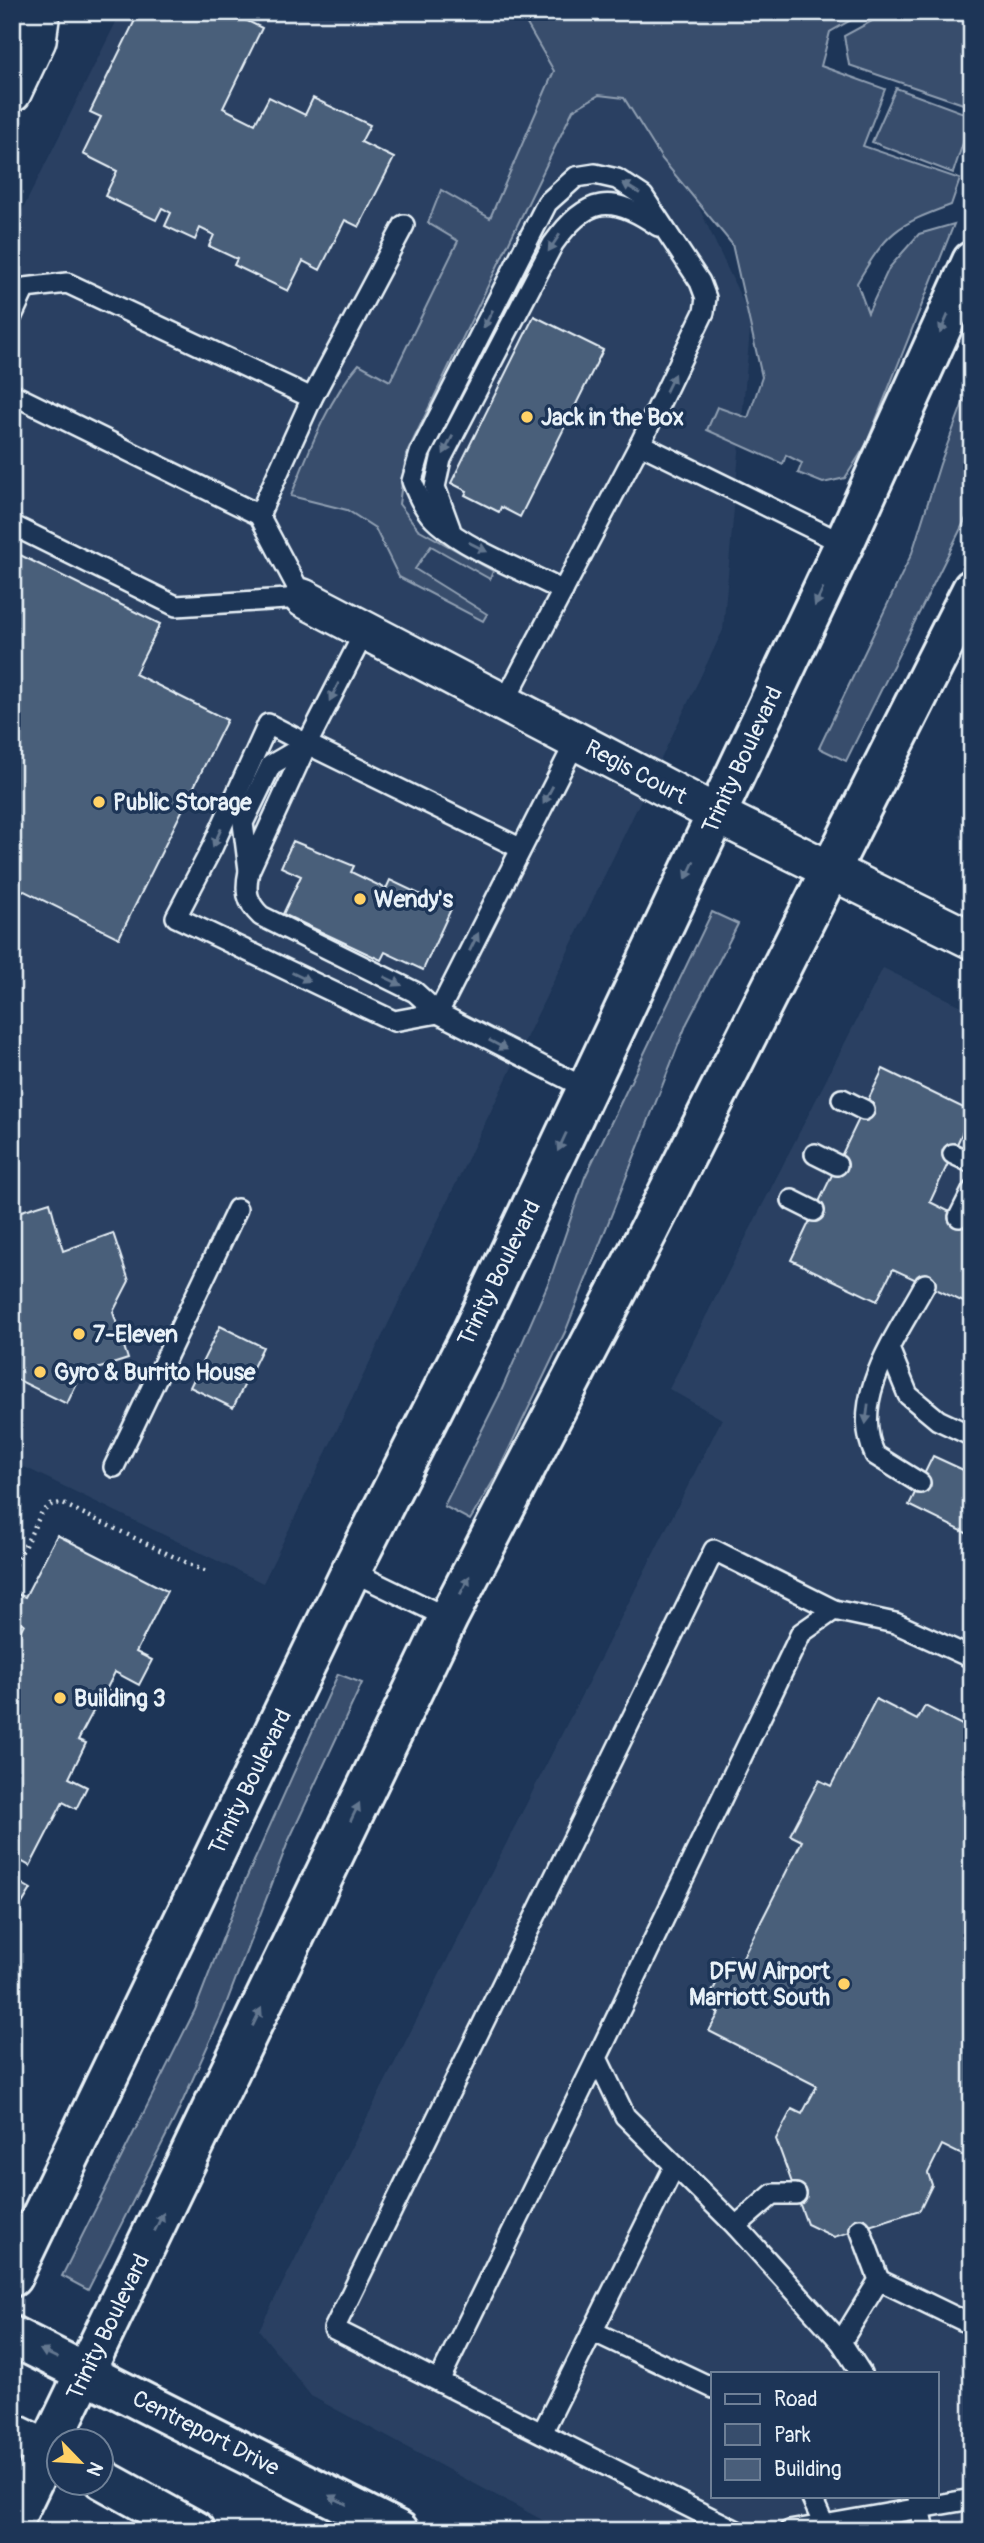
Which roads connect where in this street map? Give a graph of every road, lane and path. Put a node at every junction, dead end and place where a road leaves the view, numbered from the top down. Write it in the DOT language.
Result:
graph roads {
  1 [pos="41,12"];
  2 [pos="12,93"];
  3 [pos="404,225"];
  4 [pos="670,235"];
  5 [pos="972,261"];
  6 [pos="12,316"];
  7 [pos="12,394"];
  8 [pos="312,398"];
  9 [pos="640,444"];
  10 [pos="259,516"];
  11 [pos="12,525"];
  12 [pos="453,535"];
  13 [pos="844,544"];
  14 [pos="972,589"];
  15 [pos="563,591"];
  16 [pos="303,598"];
  17 [pos="365,631"];
  18 [pos="504,703"];
  19 [pos="576,741"];
  20 [pos="307,744"];
  21 [pos="716,814"];
  22 [pos="520,848"];
  23 [pos="830,870"];
  24 [pos="972,940"];
  25 [pos="438,1013"];
  26 [pos="586,1089"];
  27 [pos="842,1099"];
  28 [pos="864,1110"];
  29 [pos="815,1154"];
  30 [pos="953,1154"];
  31 [pos="972,1163"];
  32 [pos="837,1165"];
  33 [pos="972,1191"];
  34 [pos="792,1200"];
  35 [pos="237,1209"];
  36 [pos="814,1211"];
  37 [pos="959,1217"];
  38 [pos="925,1284"];
  39 [pos="890,1351"];
  40 [pos="972,1436"];
  41 [pos="114,1467"];
  42 [pos="920,1483"];
  43 [pos="12,1571"];
  44 [pos="351,1571"];
  45 [pos="206,1572"];
  46 [pos="834,1610"];
  47 [pos="448,1618"];
  48 [pos="972,1658"];
  49 [pos="597,2058"];
  50 [pos="674,2167"];
  51 [pos="796,2194"];
  52 [pos="736,2227"];
  53 [pos="860,2229"];
  54 [pos="12,2277"];
  55 [pos="879,2280"];
  56 [pos="972,2325"];
  57 [pos="592,2331"];
  58 [pos="12,2336"];
  59 [pos="841,2342"];
  60 [pos="87,2372"];
  61 [pos="860,2372"];
  62 [pos="439,2381"];
  63 [pos="711,2387"];
  64 [pos="63,2428"];
  65 [pos="12,2433"];
  66 [pos="542,2433"];
  67 [pos="46,2450"];
  68 [pos="46,2465"];
  69 [pos="116,2487"];
  70 [pos="812,2498"];
  71 [pos="972,2499"];
  72 [pos="920,2502"];
  73 [pos="12,2524"];
  74 [pos="824,2525"];
  75 [pos="196,2531"];
  76 [pos="399,2531"];
  77 [pos="737,2531"];
  78 [pos="789,2531"];
  79 [pos="925,2531"];
  1 -- 2 [label="street"];
  3 -- 8 [label="lane"];
  9 -- 4 [label="lane, one-way"];
  4 -- 12 [label="lane, one-way"];
  4 -- 12 [label="lane, one-way"];
  5 -- 13 [label="main road, Trinity Boulevard, one-way"];
  6 -- 8 [label="lane"];
  7 -- 10 [label="lane"];
  8 -- 10 [label="lane"];
  9 -- 13 [label="lane"];
  9 -- 15 [label="lane"];
  10 -- 16 [label="lane"];
  11 -- 16 [label="lane"];
  12 -- 15 [label="lane, one-way"];
  13 -- 21 [label="main road, Trinity Boulevard, one-way"];
  14 -- 23 [label="main road, Trinity Boulevard"];
  15 -- 18 [label="lane"];
  16 -- 17 [label="street, Regis Court"];
  17 -- 18 [label="street, Regis Court"];
  17 -- 20 [label="lane, one-way"];
  18 -- 19 [label="street, Regis Court"];
  19 -- 21 [label="street, Regis Court"];
  19 -- 22 [label="lane, one-way"];
  20 -- 22 [label="lane"];
  20 -- 25 [label="lane, one-way"];
  20 -- 25 [label="lane, one-way"];
  21 -- 23 [label="street, Regis Court"];
  21 -- 26 [label="main road, Trinity Boulevard, one-way"];
  25 -- 22 [label="lane, one-way"];
  23 -- 24 [label="street, Regis Court"];
  47 -- 23 [label="main road, Trinity Boulevard, one-way"];
  25 -- 26 [label="lane, one-way"];
  26 -- 44 [label="main road, Trinity Boulevard, one-way"];
  27 -- 28 [label="lane"];
  29 -- 32 [label="lane"];
  30 -- 31 [label="lane"];
  33 -- 37 [label="lane"];
  34 -- 36 [label="lane"];
  35 -- 41 [label="lane"];
  38 -- 39 [label="lane"];
  39 -- 40 [label="lane"];
  39 -- 42 [label="lane, one-way"];
  43 -- 45 [label="path"];
  44 -- 47 [label="lane"];
  44 -- 54 [label="main road, Trinity Boulevard"];
  46 -- 48 [label="lane"];
  46 -- 49 [label="lane"];
  46 -- 62 [label="lane"];
  60 -- 47 [label="main road, Trinity Boulevard, one-way"];
  49 -- 50 [label="lane"];
  49 -- 62 [label="lane"];
  50 -- 52 [label="lane"];
  50 -- 57 [label="lane"];
  51 -- 52 [label="lane"];
  52 -- 59 [label="lane"];
  53 -- 55 [label="lane"];
  55 -- 56 [label="lane"];
  55 -- 59 [label="lane"];
  57 -- 63 [label="lane"];
  57 -- 66 [label="lane"];
  60 -- 58 [label="main road, Centreport Drive, one-way"];
  59 -- 61 [label="lane"];
  60 -- 64 [label="main road, Trinity Boulevard"];
  76 -- 60 [label="main road, Centreport Drive, one-way"];
  62 -- 66 [label="lane"];
  65 -- 67 [label="main road"];
  66 -- 77 [label="lane"];
  68 -- 73 [label="main road, Trinity Boulevard"];
  69 -- 75 [label="main road"];
  70 -- 74 [label="lane"];
  71 -- 72 [label="lane"];
  72 -- 74 [label="lane"];
  72 -- 79 [label="lane"];
  74 -- 78 [label="lane"];
}
